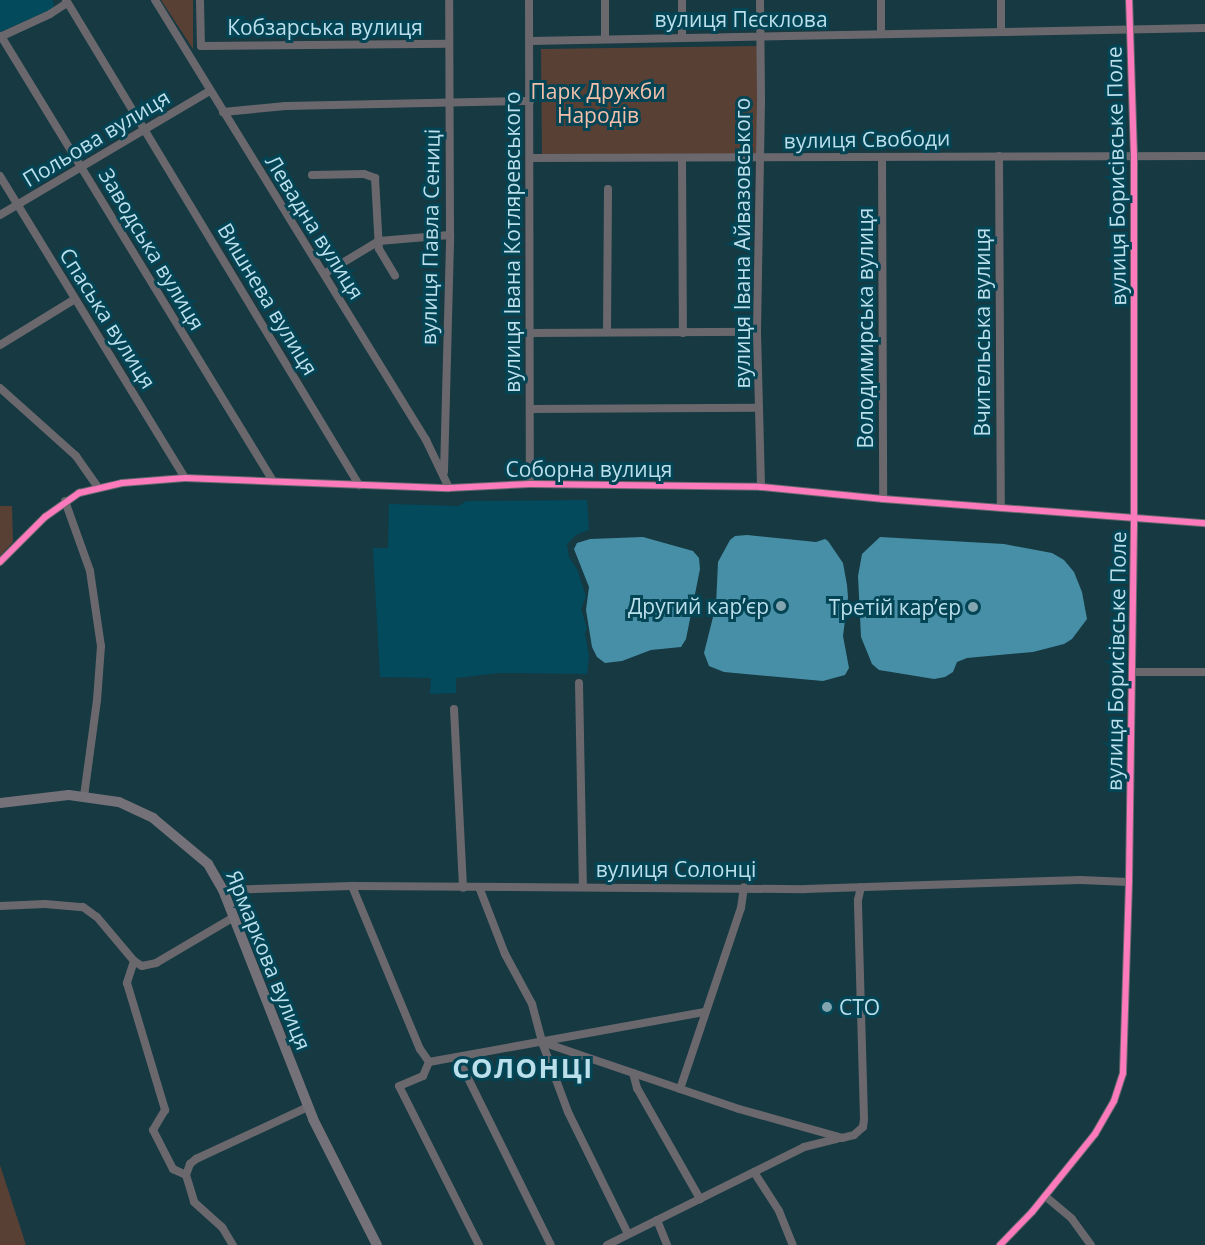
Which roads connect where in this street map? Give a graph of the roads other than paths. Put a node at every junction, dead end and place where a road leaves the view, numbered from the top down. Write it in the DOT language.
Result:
graph roads {
  1 [pos="155,0"];
  2 [pos="200,0"];
  3 [pos="449,0"];
  4 [pos="529,0"];
  5 [pos="606,0"];
  6 [pos="682,0"];
  7 [pos="760,0"];
  8 [pos="881,0"];
  9 [pos="1001,0"];
  10 [pos="1129,0"];
  11 [pos="66,1"];
  12 [pos="1130,28"];
  13 [pos="1205,28"];
  14 [pos="1001,31"];
  15 [pos="881,33"];
  16 [pos="1,36"];
  17 [pos="682,36"];
  18 [pos="606,38"];
  19 [pos="760,38"];
  20 [pos="530,41"];
  21 [pos="449,44"];
  22 [pos="201,46"];
  23 [pos="189,56"];
  24 [pos="210,91"];
  25 [pos="530,100"];
  26 [pos="449,104"];
  27 [pos="223,112"];
  28 [pos="145,131"];
  29 [pos="999,156"];
  30 [pos="1134,156"];
  31 [pos="1205,156"];
  32 [pos="882,157"];
  33 [pos="530,158"];
  34 [pos="682,158"];
  35 [pos="760,158"];
  36 [pos="81,168"];
  37 [pos="312,175"];
  38 [pos="0,176"];
  39 [pos="608,189"];
  40 [pos="17,205"];
  41 [pos="0,215"];
  42 [pos="450,235"];
  43 [pos="379,241"];
  44 [pos="324,274"];
  45 [pos="395,276"];
  46 [pos="75,299"];
  47 [pos="607,332"];
  48 [pos="757,332"];
  49 [pos="530,333"];
  50 [pos="683,333"];
  51 [pos="0,345"];
  52 [pos="0,388"];
  53 [pos="759,408"];
  54 [pos="531,409"];
  55 [pos="444,474"];
  56 [pos="185,478"];
  57 [pos="273,481"];
  58 [pos="359,484"];
  59 [pos="530,484"];
  60 [pos="98,487"];
  61 [pos="761,487"];
  62 [pos="449,488"];
  63 [pos="883,499"];
  64 [pos="65,501"];
  65 [pos="1001,508"];
  66 [pos="1134,519"];
  67 [pos="1205,523"];
  68 [pos="0,562"];
  69 [pos="1133,672"];
  70 [pos="1205,672"];
  71 [pos="579,683"];
  72 [pos="454,709"];
  73 [pos="84,796"];
  74 [pos="0,803"];
  75 [pos="1129,882"];
  76 [pos="352,886"];
  77 [pos="584,886"];
  78 [pos="479,887"];
  79 [pos="744,887"];
  80 [pos="861,887"];
  81 [pos="463,888"];
  82 [pos="223,890"];
  83 [pos="0,906"];
  84 [pos="234,917"];
  85 [pos="134,961"];
  86 [pos="704,1011"];
  87 [pos="542,1042"];
  88 [pos="458,1058"];
  89 [pos="429,1062"];
  90 [pos="633,1073"];
  91 [pos="680,1089"];
  92 [pos="308,1107"];
  93 [pos="842,1138"];
  94 [pos="754,1172"];
  95 [pos="186,1174"];
  96 [pos="1045,1196"];
  97 [pos="700,1199"];
  98 [pos="657,1220"];
  99 [pos="628,1234"];
  100 [pos="233,1245"];
  101 [pos="377,1245"];
  102 [pos="479,1245"];
  103 [pos="551,1245"];
  104 [pos="608,1245"];
  105 [pos="667,1245"];
  106 [pos="793,1245"];
  107 [pos="1000,1245"];
  108 [pos="1091,1245"];
  1 -- 23 [label="street, Левадна вулиця"];
  2 -- 22 [label="street"];
  3 -- 21 [label="street, вулиця Павла Сениці"];
  4 -- 20 [label="street, вулиця Івана Котляревського"];
  5 -- 18 [label="street"];
  6 -- 17 [label="street"];
  7 -- 19 [label="street, вулиця Івана Айвазовського"];
  8 -- 15 [label="street"];
  9 -- 14 [label="street"];
  10 -- 12 [label="street, вулиця Борисівське Поле"];
  11 -- 16 [label="street"];
  11 -- 28 [label="street, Вишнева вулиця"];
  12 -- 13 [label="street, вулиця Пєсклова"];
  12 -- 14 [label="street, вулиця Пєсклова"];
  12 -- 30 [label="street, вулиця Борисівське Поле"];
  14 -- 15 [label="street, вулиця Пєсклова"];
  15 -- 19 [label="street, вулиця Пєсклова"];
  16 -- 36 [label="street, Заводська вулиця"];
  17 -- 18 [label="street, вулиця Пєсклова"];
  17 -- 19 [label="street, вулиця Пєсклова"];
  18 -- 20 [label="street, вулиця Пєсклова"];
  19 -- 35 [label="street, вулиця Івана Айвазовського"];
  20 -- 25 [label="street, вулиця Івана Котляревського"];
  21 -- 22 [label="street, Кобзарська вулиця"];
  21 -- 26 [label="street, вулиця Павла Сениці"];
  22 -- 23 [label="street"];
  23 -- 24 [label="street, Левадна вулиця"];
  24 -- 27 [label="street, Левадна вулиця"];
  24 -- 28 [label="street, Польова вулиця"];
  25 -- 26 [label="street"];
  25 -- 33 [label="street, вулиця Івана Котляревського"];
  26 -- 27 [label="street"];
  26 -- 42 [label="street, вулиця Павла Сениці"];
  27 -- 44 [label="street, Левадна вулиця"];
  28 -- 36 [label="street, Польова вулиця"];
  28 -- 58 [label="street, Вишнева вулиця"];
  29 -- 30 [label="street, вулиця Свободи"];
  29 -- 32 [label="street, вулиця Свободи"];
  29 -- 65 [label="street, Вчительська вулиця"];
  30 -- 31 [label="street, вулиця Свободи"];
  30 -- 66 [label="street, вулиця Борисівське Поле"];
  32 -- 35 [label="street, вулиця Свободи"];
  32 -- 63 [label="street, Володимирська вулиця"];
  33 -- 34 [label="street, вулиця Свободи"];
  33 -- 49 [label="street, вулиця Івана Котляревського"];
  34 -- 35 [label="street, вулиця Свободи"];
  34 -- 50 [label="street"];
  35 -- 48 [label="street, вулиця Івана Айвазовського"];
  36 -- 40 [label="street, Польова вулиця"];
  36 -- 57 [label="street, Заводська вулиця"];
  37 -- 43 [label="street"];
  38 -- 40 [label="street, Спаська вулиця"];
  39 -- 47 [label="street"];
  40 -- 41 [label="street, Польова вулиця"];
  40 -- 46 [label="street, Спаська вулиця"];
  42 -- 43 [label="street"];
  42 -- 55 [label="street, вулиця Павла Сениці"];
  43 -- 44 [label="street"];
  43 -- 45 [label="street"];
  44 -- 55 [label="street, Левадна вулиця"];
  46 -- 51 [label="street"];
  46 -- 56 [label="street, Спаська вулиця"];
  47 -- 49 [label="street"];
  47 -- 50 [label="street"];
  48 -- 50 [label="street"];
  48 -- 53 [label="street, вулиця Івана Айвазовського"];
  49 -- 54 [label="street, вулиця Івана Котляревського"];
  52 -- 60 [label="street"];
  53 -- 54 [label="street"];
  53 -- 61 [label="street, вулиця Івана Айвазовського"];
  54 -- 59 [label="street, вулиця Івана Котляревського"];
  55 -- 62 [label="street"];
  56 -- 57 [label="street, Соборна вулиця"];
  56 -- 60 [label="street, Соборна вулиця"];
  57 -- 58 [label="street, Соборна вулиця"];
  58 -- 62 [label="street, Соборна вулиця"];
  59 -- 61 [label="street, Соборна вулиця"];
  59 -- 62 [label="street, Соборна вулиця"];
  60 -- 64 [label="street, Соборна вулиця"];
  61 -- 63 [label="street, Соборна вулиця"];
  63 -- 65 [label="street, Соборна вулиця"];
  64 -- 68 [label="street, Соборна вулиця"];
  64 -- 73 [label="street"];
  65 -- 66 [label="street, Соборна вулиця"];
  66 -- 67 [label="street, Соборна вулиця"];
  66 -- 69 [label="street, вулиця Борисівське Поле"];
  69 -- 70 [label="street"];
  69 -- 75 [label="street, вулиця Борисівське Поле"];
  71 -- 77 [label="street"];
  72 -- 81 [label="street"];
  73 -- 74 [label="main road, Ярмаркова вулиця"];
  73 -- 82 [label="main road, Ярмаркова вулиця"];
  75 -- 80 [label="street, вулиця Солонці"];
  75 -- 96 [label="street, вулиця Борисівське Поле"];
  76 -- 81 [label="street, вулиця Солонці"];
  76 -- 82 [label="street, вулиця Солонці"];
  76 -- 89 [label="street"];
  77 -- 78 [label="street, вулиця Солонці"];
  77 -- 79 [label="street, вулиця Солонці"];
  78 -- 81 [label="street, вулиця Солонці"];
  78 -- 87 [label="street"];
  79 -- 80 [label="street, вулиця Солонці"];
  79 -- 86 [label="street"];
  80 -- 93 [label="street"];
  82 -- 84 [label="main road, Ярмаркова вулиця"];
  83 -- 85 [label="street"];
  84 -- 85 [label="street"];
  84 -- 92 [label="main road, Ярмаркова вулиця"];
  85 -- 95 [label="street"];
  86 -- 87 [label="street"];
  86 -- 91 [label="street"];
  87 -- 88 [label="street"];
  87 -- 90 [label="street"];
  87 -- 99 [label="street"];
  88 -- 89 [label="street"];
  88 -- 103 [label="street"];
  89 -- 102 [label="street"];
  90 -- 91 [label="street"];
  90 -- 97 [label="street"];
  91 -- 93 [label="street"];
  92 -- 95 [label="street"];
  92 -- 101 [label="main road, Ярмаркова вулиця"];
  93 -- 94 [label="street"];
  94 -- 97 [label="street"];
  94 -- 106 [label="street"];
  95 -- 100 [label="street"];
  96 -- 107 [label="street, вулиця Борисівське Поле"];
  96 -- 108 [label="street"];
  97 -- 98 [label="street"];
  98 -- 99 [label="street"];
  98 -- 105 [label="street"];
  99 -- 104 [label="street"];
}
